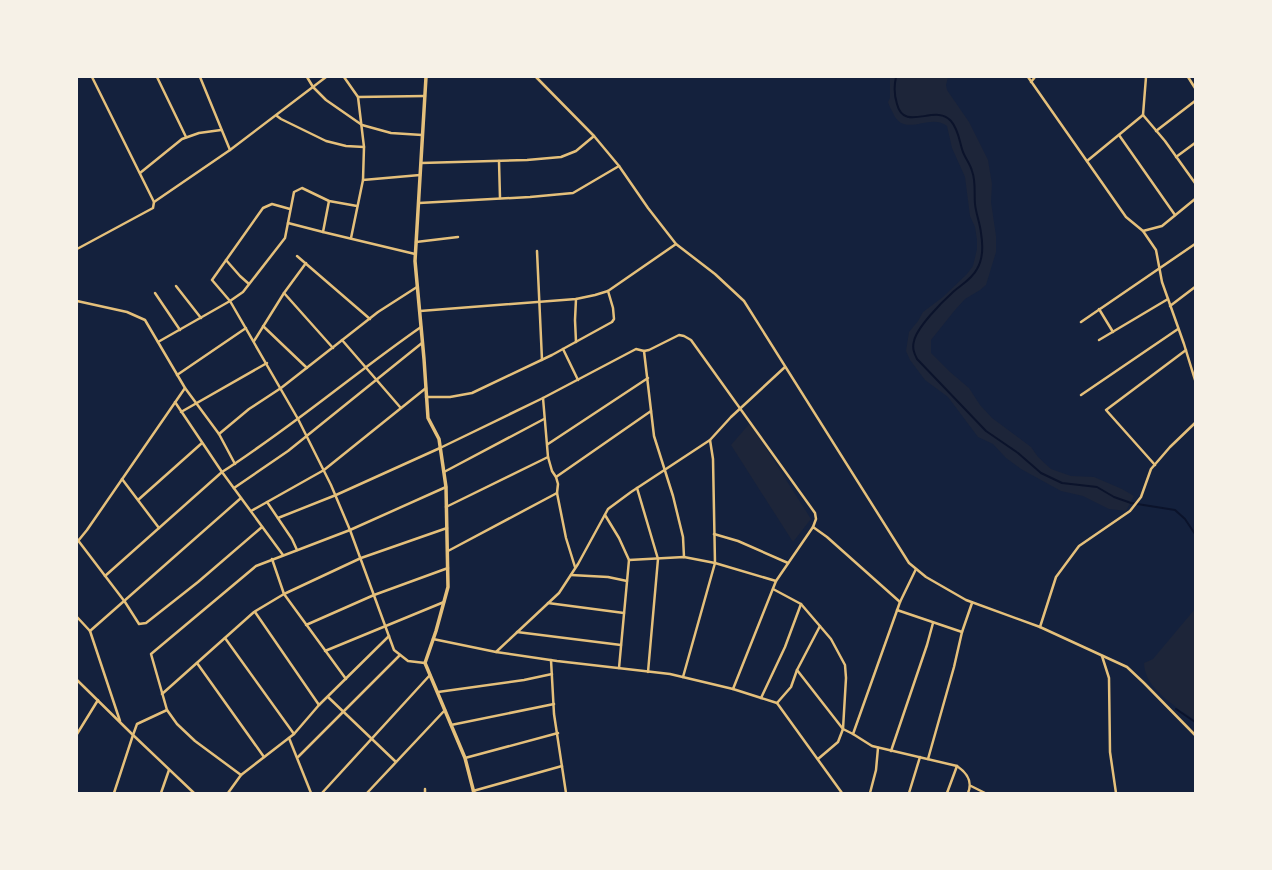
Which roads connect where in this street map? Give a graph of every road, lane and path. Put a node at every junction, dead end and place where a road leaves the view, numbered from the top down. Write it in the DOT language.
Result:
graph roads {
  1 [pos="92,77"];
  2 [pos="156,77"];
  3 [pos="200,77"];
  4 [pos="307,77"];
  5 [pos="326,77"];
  6 [pos="344,77"];
  7 [pos="426,77"];
  8 [pos="536,77"];
  9 [pos="1028,77"];
  10 [pos="1035,77"];
  11 [pos="1146,77"];
  12 [pos="1188,77"];
  13 [pos="1031,82"];
  14 [pos="313,87"];
  15 [pos="1195,88"];
  16 [pos="425,96"];
  17 [pos="358,97"];
  18 [pos="1195,101"];
  19 [pos="1143,115"];
  20 [pos="277,116"];
  21 [pos="362,125"];
  22 [pos="221,130"];
  23 [pos="1156,131"];
  24 [pos="1119,135"];
  25 [pos="423,136"];
  26 [pos="594,136"];
  27 [pos="186,137"];
  28 [pos="1195,143"];
  29 [pos="364,147"];
  30 [pos="230,150"];
  31 [pos="1176,157"];
  32 [pos="499,161"];
  33 [pos="1087,161"];
  34 [pos="421,163"];
  35 [pos="619,166"];
  36 [pos="140,173"];
  37 [pos="421,175"];
  38 [pos="363,180"];
  39 [pos="1195,183"];
  40 [pos="500,198"];
  41 [pos="1195,199"];
  42 [pos="329,201"];
  43 [pos="154,202"];
  44 [pos="419,203"];
  45 [pos="357,206"];
  46 [pos="290,209"];
  47 [pos="1175,216"];
  48 [pos="288,224"];
  49 [pos="323,232"];
  50 [pos="1143,232"];
  51 [pos="458,237"];
  52 [pos="351,238"];
  53 [pos="416,242"];
  54 [pos="676,244"];
  55 [pos="1195,244"];
  56 [pos="77,249"];
  57 [pos="537,251"];
  58 [pos="415,254"];
  59 [pos="298,256"];
  60 [pos="226,260"];
  61 [pos="306,263"];
  62 [pos="1159,268"];
  63 [pos="249,284"];
  64 [pos="176,286"];
  65 [pos="417,287"];
  66 [pos="1195,287"];
  67 [pos="608,291"];
  68 [pos="155,293"];
  69 [pos="284,293"];
  70 [pos="576,299"];
  71 [pos="1168,299"];
  72 [pos="77,301"];
  73 [pos="230,301"];
  74 [pos="539,301"];
  75 [pos="1170,306"];
  76 [pos="1099,309"];
  77 [pos="420,311"];
  78 [pos="201,318"];
  79 [pos="370,319"];
  80 [pos="1080,322"];
  81 [pos="263,326"];
  82 [pos="421,327"];
  83 [pos="246,328"];
  84 [pos="1178,329"];
  85 [pos="180,330"];
  86 [pos="1114,332"];
  87 [pos="342,340"];
  88 [pos="1099,340"];
  89 [pos="254,341"];
  90 [pos="158,342"];
  91 [pos="576,342"];
  92 [pos="423,343"];
  93 [pos="332,348"];
  94 [pos="563,349"];
  95 [pos="1186,350"];
  96 [pos="644,351"];
  97 [pos="542,360"];
  98 [pos="267,363"];
  99 [pos="785,367"];
  100 [pos="307,368"];
  101 [pos="365,368"];
  102 [pos="177,375"];
  103 [pos="648,378"];
  104 [pos="376,380"];
  105 [pos="578,380"];
  106 [pos="1195,380"];
  107 [pos="185,388"];
  108 [pos="281,388"];
  109 [pos="426,388"];
  110 [pos="1082,395"];
  111 [pos="426,397"];
  112 [pos="543,398"];
  113 [pos="175,402"];
  114 [pos="197,403"];
  115 [pos="400,407"];
  116 [pos="741,407"];
  117 [pos="651,411"];
  118 [pos="181,412"];
  119 [pos="298,419"];
  120 [pos="544,419"];
  121 [pos="1195,423"];
  122 [pos="220,434"];
  123 [pos="306,436"];
  124 [pos="710,440"];
  125 [pos="202,443"];
  126 [pos="548,444"];
  127 [pos="440,448"];
  128 [pos="548,457"];
  129 [pos="235,464"];
  130 [pos="1155,465"];
  131 [pos="664,469"];
  132 [pos="324,470"];
  133 [pos="222,472"];
  134 [pos="444,472"];
  135 [pos="556,477"];
  136 [pos="122,479"];
  137 [pos="446,487"];
  138 [pos="234,488"];
  139 [pos="637,488"];
  140 [pos="557,493"];
  141 [pos="336,494"];
  142 [pos="241,498"];
  143 [pos="138,500"];
  144 [pos="267,502"];
  145 [pos="446,507"];
  146 [pos="251,511"];
  147 [pos="604,515"];
  148 [pos="278,518"];
  149 [pos="262,527"];
  150 [pos="813,527"];
  151 [pos="158,528"];
  152 [pos="447,528"];
  153 [pos="350,530"];
  154 [pos="714,534"];
  155 [pos="78,540"];
  156 [pos="297,550"];
  157 [pos="448,551"];
  158 [pos="283,555"];
  159 [pos="684,557"];
  160 [pos="360,558"];
  161 [pos="272,559"];
  162 [pos="658,559"];
  163 [pos="629,560"];
  164 [pos="715,563"];
  165 [pos="788,563"];
  166 [pos="576,567"];
  167 [pos="448,568"];
  168 [pos="916,569"];
  169 [pos="571,575"];
  170 [pos="105,576"];
  171 [pos="627,581"];
  172 [pos="776,581"];
  173 [pos="773,589"];
  174 [pos="284,594"];
  175 [pos="374,595"];
  176 [pos="125,602"];
  177 [pos="444,602"];
  178 [pos="900,602"];
  179 [pos="548,603"];
  180 [pos="972,603"];
  181 [pos="801,604"];
  182 [pos="897,610"];
  183 [pos="254,612"];
  184 [pos="624,613"];
  185 [pos="77,617"];
  186 [pos="933,623"];
  187 [pos="306,625"];
  188 [pos="385,625"];
  189 [pos="820,626"];
  190 [pos="1040,627"];
  191 [pos="90,631"];
  192 [pos="517,632"];
  193 [pos="962,632"];
  194 [pos="389,636"];
  195 [pos="225,638"];
  196 [pos="433,639"];
  197 [pos="621,645"];
  198 [pos="325,650"];
  199 [pos="496,652"];
  200 [pos="400,655"];
  201 [pos="1102,656"];
  202 [pos="552,660"];
  203 [pos="425,662"];
  204 [pos="197,663"];
  205 [pos="619,668"];
  206 [pos="798,670"];
  207 [pos="648,672"];
  208 [pos="430,674"];
  209 [pos="552,674"];
  210 [pos="683,677"];
  211 [pos="346,679"];
  212 [pos="77,680"];
  213 [pos="734,689"];
  214 [pos="438,692"];
  215 [pos="162,694"];
  216 [pos="328,697"];
  217 [pos="762,698"];
  218 [pos="98,700"];
  219 [pos="777,703"];
  220 [pos="554,704"];
  221 [pos="319,706"];
  222 [pos="167,710"];
  223 [pos="445,710"];
  224 [pos="344,711"];
  225 [pos="121,723"];
  226 [pos="451,725"];
  227 [pos="78,728"];
  228 [pos="843,729"];
  229 [pos="558,733"];
  230 [pos="77,734"];
  231 [pos="294,734"];
  232 [pos="853,734"];
  233 [pos="133,735"];
  234 [pos="1195,736"];
  235 [pos="289,738"];
  236 [pos="372,738"];
  237 [pos="878,748"];
  238 [pos="891,751"];
  239 [pos="264,757"];
  240 [pos="298,757"];
  241 [pos="920,757"];
  242 [pos="465,758"];
  243 [pos="818,759"];
  244 [pos="928,759"];
  245 [pos="396,762"];
  246 [pos="562,766"];
  247 [pos="957,766"];
  248 [pos="169,770"];
  249 [pos="241,775"];
  250 [pos="971,786"];
  251 [pos="425,789"];
  252 [pos="474,792"];
  253 [pos="114,793"];
  254 [pos="161,793"];
  255 [pos="194,793"];
  256 [pos="228,793"];
  257 [pos="311,793"];
  258 [pos="322,793"];
  259 [pos="367,793"];
  260 [pos="425,793"];
  261 [pos="566,793"];
  262 [pos="842,793"];
  263 [pos="870,793"];
  264 [pos="909,793"];
  265 [pos="947,793"];
  266 [pos="968,793"];
  267 [pos="984,793"];
  268 [pos="1116,793"];
  1 -- 36 [label="street"];
  2 -- 27 [label="street"];
  3 -- 22 [label="street"];
  4 -- 14 [label="street"];
  5 -- 14 [label="street"];
  6 -- 17 [label="street"];
  7 -- 16 [label="street"];
  8 -- 26 [label="street"];
  9 -- 13 [label="street"];
  10 -- 13 [label="street"];
  11 -- 19 [label="street"];
  12 -- 15 [label="street"];
  13 -- 33 [label="street"];
  14 -- 20 [label="street"];
  14 -- 21 [label="street"];
  16 -- 17 [label="street"];
  16 -- 25 [label="street"];
  17 -- 21 [label="street"];
  18 -- 23 [label="street"];
  19 -- 23 [label="street"];
  19 -- 24 [label="street"];
  20 -- 29 [label="street"];
  20 -- 30 [label="street"];
  21 -- 25 [label="street"];
  21 -- 29 [label="street"];
  22 -- 27 [label="street"];
  22 -- 30 [label="street"];
  23 -- 31 [label="street"];
  24 -- 33 [label="street"];
  24 -- 47 [label="street"];
  25 -- 34 [label="street"];
  26 -- 32 [label="street"];
  26 -- 35 [label="street"];
  27 -- 36 [label="street"];
  28 -- 31 [label="street"];
  29 -- 38 [label="street"];
  30 -- 43 [label="street"];
  31 -- 39 [label="street"];
  32 -- 34 [label="street"];
  32 -- 40 [label="street"];
  33 -- 50 [label="street"];
  34 -- 37 [label="street"];
  35 -- 40 [label="street"];
  35 -- 54 [label="street"];
  36 -- 43 [label="street"];
  37 -- 38 [label="street"];
  37 -- 44 [label="street"];
  38 -- 45 [label="street"];
  40 -- 44 [label="street"];
  41 -- 47 [label="street"];
  42 -- 45 [label="street"];
  42 -- 46 [label="street"];
  42 -- 49 [label="street"];
  43 -- 56 [label="street"];
  44 -- 53 [label="street"];
  45 -- 52 [label="street"];
  46 -- 48 [label="street"];
  46 -- 60 [label="street"];
  47 -- 50 [label="street"];
  48 -- 49 [label="street"];
  48 -- 63 [label="street"];
  49 -- 52 [label="street"];
  50 -- 62 [label="street"];
  51 -- 53 [label="street"];
  52 -- 58 [label="street"];
  53 -- 58 [label="street"];
  54 -- 67 [label="street"];
  54 -- 99 [label="street"];
  55 -- 62 [label="street"];
  57 -- 74 [label="street"];
  58 -- 65 [label="street"];
  59 -- 61 [label="street"];
  60 -- 63 [label="street"];
  60 -- 73 [label="street"];
  61 -- 69 [label="street"];
  61 -- 79 [label="street"];
  62 -- 71 [label="street"];
  62 -- 76 [label="street"];
  63 -- 73 [label="street"];
  64 -- 78 [label="street"];
  65 -- 77 [label="street"];
  65 -- 79 [label="street"];
  66 -- 75 [label="street"];
  67 -- 70 [label="street"];
  67 -- 91 [label="street"];
  68 -- 85 [label="street"];
  69 -- 81 [label="street"];
  69 -- 93 [label="street"];
  70 -- 74 [label="street"];
  70 -- 91 [label="street"];
  71 -- 75 [label="street"];
  71 -- 86 [label="street"];
  72 -- 90 [label="street"];
  73 -- 78 [label="street"];
  73 -- 83 [label="street"];
  74 -- 77 [label="street"];
  74 -- 97 [label="street"];
  75 -- 84 [label="street"];
  76 -- 80 [label="street"];
  76 -- 86 [label="street"];
  77 -- 82 [label="street"];
  78 -- 85 [label="street"];
  79 -- 87 [label="street"];
  81 -- 89 [label="street"];
  81 -- 100 [label="street"];
  82 -- 92 [label="street"];
  82 -- 101 [label="street"];
  83 -- 89 [label="street"];
  83 -- 102 [label="street"];
  84 -- 95 [label="street"];
  84 -- 110 [label="street"];
  85 -- 90 [label="street"];
  86 -- 88 [label="street"];
  87 -- 93 [label="street"];
  87 -- 101 [label="street"];
  89 -- 98 [label="street"];
  90 -- 102 [label="street"];
  91 -- 94 [label="street"];
  92 -- 104 [label="street"];
  92 -- 109 [label="street"];
  93 -- 100 [label="street"];
  94 -- 97 [label="street"];
  94 -- 105 [label="street"];
  95 -- 106 [label="street"];
  95 -- 130 [label="street"];
  96 -- 103 [label="street"];
  96 -- 105 [label="street"];
  96 -- 116 [label="street"];
  97 -- 111 [label="street"];
  98 -- 108 [label="street"];
  98 -- 114 [label="street"];
  99 -- 116 [label="street"];
  99 -- 168 [label="street"];
  100 -- 108 [label="street"];
  101 -- 104 [label="street"];
  101 -- 119 [label="street"];
  102 -- 107 [label="street"];
  103 -- 117 [label="street"];
  103 -- 126 [label="street"];
  104 -- 115 [label="street"];
  104 -- 123 [label="street"];
  105 -- 112 [label="street"];
  107 -- 113 [label="street"];
  107 -- 114 [label="street"];
  108 -- 119 [label="street"];
  108 -- 122 [label="street"];
  109 -- 111 [label="street"];
  109 -- 115 [label="street"];
  111 -- 127 [label="street"];
  112 -- 120 [label="street"];
  112 -- 127 [label="street"];
  113 -- 118 [label="street"];
  113 -- 136 [label="street"];
  114 -- 118 [label="street"];
  114 -- 122 [label="street"];
  115 -- 132 [label="street"];
  116 -- 124 [label="street"];
  116 -- 150 [label="street"];
  117 -- 131 [label="street"];
  117 -- 135 [label="street"];
  118 -- 125 [label="street"];
  119 -- 123 [label="street"];
  119 -- 129 [label="street"];
  120 -- 126 [label="street"];
  120 -- 134 [label="street"];
  121 -- 130 [label="street"];
  122 -- 129 [label="street"];
  123 -- 132 [label="street"];
  123 -- 138 [label="street"];
  124 -- 131 [label="street"];
  124 -- 154 [label="street"];
  125 -- 133 [label="street"];
  125 -- 143 [label="street"];
  126 -- 128 [label="street"];
  127 -- 134 [label="street"];
  127 -- 141 [label="street"];
  128 -- 135 [label="street"];
  128 -- 145 [label="street"];
  129 -- 133 [label="street"];
  130 -- 190 [label="street"];
  131 -- 139 [label="street"];
  131 -- 159 [label="street"];
  132 -- 141 [label="street"];
  132 -- 144 [label="street"];
  133 -- 138 [label="street"];
  133 -- 151 [label="street"];
  134 -- 137 [label="street"];
  135 -- 140 [label="street"];
  136 -- 143 [label="street"];
  136 -- 155 [label="street"];
  137 -- 145 [label="street"];
  137 -- 153 [label="street"];
  138 -- 142 [label="street"];
  139 -- 147 [label="street"];
  139 -- 162 [label="street"];
  140 -- 157 [label="street"];
  140 -- 166 [label="street"];
  141 -- 148 [label="street"];
  141 -- 153 [label="street"];
  142 -- 146 [label="street"];
  142 -- 176 [label="street"];
  143 -- 151 [label="street"];
  144 -- 146 [label="street"];
  144 -- 148 [label="street"];
  145 -- 152 [label="street"];
  146 -- 149 [label="street"];
  147 -- 163 [label="street"];
  147 -- 166 [label="street"];
  148 -- 156 [label="street"];
  149 -- 158 [label="street"];
  149 -- 176 [label="street"];
  150 -- 165 [label="street"];
  150 -- 178 [label="street"];
  151 -- 170 [label="street"];
  152 -- 157 [label="street"];
  152 -- 160 [label="street"];
  153 -- 156 [label="street"];
  153 -- 160 [label="street"];
  154 -- 164 [label="street"];
  154 -- 165 [label="street"];
  155 -- 170 [label="street"];
  156 -- 158 [label="street"];
  157 -- 167 [label="street"];
  158 -- 161 [label="street"];
  159 -- 162 [label="street"];
  159 -- 164 [label="street"];
  160 -- 174 [label="street"];
  160 -- 175 [label="street"];
  161 -- 174 [label="street"];
  161 -- 215 [label="street"];
  162 -- 163 [label="street"];
  162 -- 207 [label="street"];
  163 -- 171 [label="street"];
  164 -- 172 [label="street"];
  164 -- 210 [label="street"];
  165 -- 172 [label="street"];
  166 -- 169 [label="street"];
  167 -- 175 [label="street"];
  167 -- 177 [label="street"];
  168 -- 178 [label="street"];
  168 -- 180 [label="street"];
  169 -- 171 [label="street"];
  169 -- 179 [label="street"];
  170 -- 176 [label="street"];
  171 -- 184 [label="street"];
  172 -- 173 [label="street"];
  173 -- 181 [label="street"];
  173 -- 213 [label="street"];
  174 -- 183 [label="street"];
  174 -- 187 [label="street"];
  175 -- 187 [label="street"];
  175 -- 188 [label="street"];
  176 -- 191 [label="street"];
  177 -- 188 [label="street"];
  177 -- 196 [label="street"];
  178 -- 182 [label="street"];
  179 -- 184 [label="street"];
  179 -- 192 [label="street"];
  180 -- 190 [label="street"];
  180 -- 193 [label="street"];
  181 -- 189 [label="street"];
  181 -- 217 [label="street"];
  182 -- 186 [label="street"];
  182 -- 232 [label="street"];
  183 -- 195 [label="street"];
  183 -- 221 [label="street"];
  184 -- 197 [label="street"];
  185 -- 191 [label="street"];
  186 -- 193 [label="street"];
  186 -- 238 [label="street"];
  187 -- 198 [label="street"];
  188 -- 194 [label="street"];
  188 -- 198 [label="street"];
  189 -- 206 [label="street"];
  189 -- 228 [label="street"];
  190 -- 201 [label="street"];
  191 -- 225 [label="street"];
  192 -- 197 [label="street"];
  192 -- 199 [label="street"];
  193 -- 244 [label="street"];
  194 -- 200 [label="street"];
  194 -- 211 [label="street"];
  195 -- 204 [label="street"];
  195 -- 231 [label="street"];
  196 -- 199 [label="street"];
  196 -- 203 [label="street"];
  197 -- 205 [label="street"];
  198 -- 211 [label="street"];
  199 -- 202 [label="street"];
  200 -- 203 [label="street"];
  200 -- 224 [label="street"];
  201 -- 234 [label="street"];
  201 -- 268 [label="street"];
  202 -- 205 [label="street"];
  202 -- 209 [label="street"];
  203 -- 208 [label="street"];
  204 -- 215 [label="street"];
  204 -- 239 [label="street"];
  205 -- 207 [label="street"];
  206 -- 219 [label="street"];
  206 -- 228 [label="street"];
  207 -- 210 [label="street"];
  208 -- 214 [label="street"];
  208 -- 236 [label="street"];
  209 -- 214 [label="street"];
  209 -- 220 [label="street"];
  210 -- 213 [label="street"];
  211 -- 216 [label="street"];
  212 -- 218 [label="street"];
  213 -- 217 [label="street"];
  214 -- 223 [label="street"];
  215 -- 222 [label="street"];
  216 -- 221 [label="street"];
  216 -- 224 [label="street"];
  217 -- 219 [label="street"];
  218 -- 225 [label="street"];
  218 -- 227 [label="street"];
  219 -- 243 [label="street"];
  220 -- 226 [label="street"];
  220 -- 229 [label="street"];
  221 -- 231 [label="street"];
  222 -- 233 [label="street"];
  222 -- 249 [label="street"];
  223 -- 226 [label="street"];
  223 -- 245 [label="street"];
  224 -- 236 [label="street"];
  224 -- 240 [label="street"];
  225 -- 233 [label="street"];
  226 -- 242 [label="street"];
  227 -- 230 [label="street"];
  228 -- 232 [label="street"];
  228 -- 243 [label="street"];
  229 -- 242 [label="street"];
  229 -- 246 [label="street"];
  231 -- 235 [label="street"];
  232 -- 237 [label="street"];
  233 -- 248 [label="street"];
  233 -- 253 [label="street"];
  235 -- 239 [label="street"];
  235 -- 240 [label="street"];
  236 -- 245 [label="street"];
  236 -- 258 [label="street"];
  237 -- 238 [label="street"];
  237 -- 263 [label="street"];
  238 -- 241 [label="street"];
  239 -- 249 [label="street"];
  240 -- 257 [label="street"];
  241 -- 244 [label="street"];
  241 -- 264 [label="street"];
  242 -- 252 [label="street"];
  243 -- 262 [label="street"];
  244 -- 247 [label="street"];
  245 -- 259 [label="street"];
  246 -- 252 [label="street"];
  246 -- 261 [label="street"];
  247 -- 250 [label="street"];
  247 -- 265 [label="street"];
  248 -- 254 [label="street"];
  248 -- 255 [label="street"];
  249 -- 256 [label="street"];
  250 -- 266 [label="street"];
  250 -- 267 [label="street"];
  251 -- 260 [label="street"];
}
